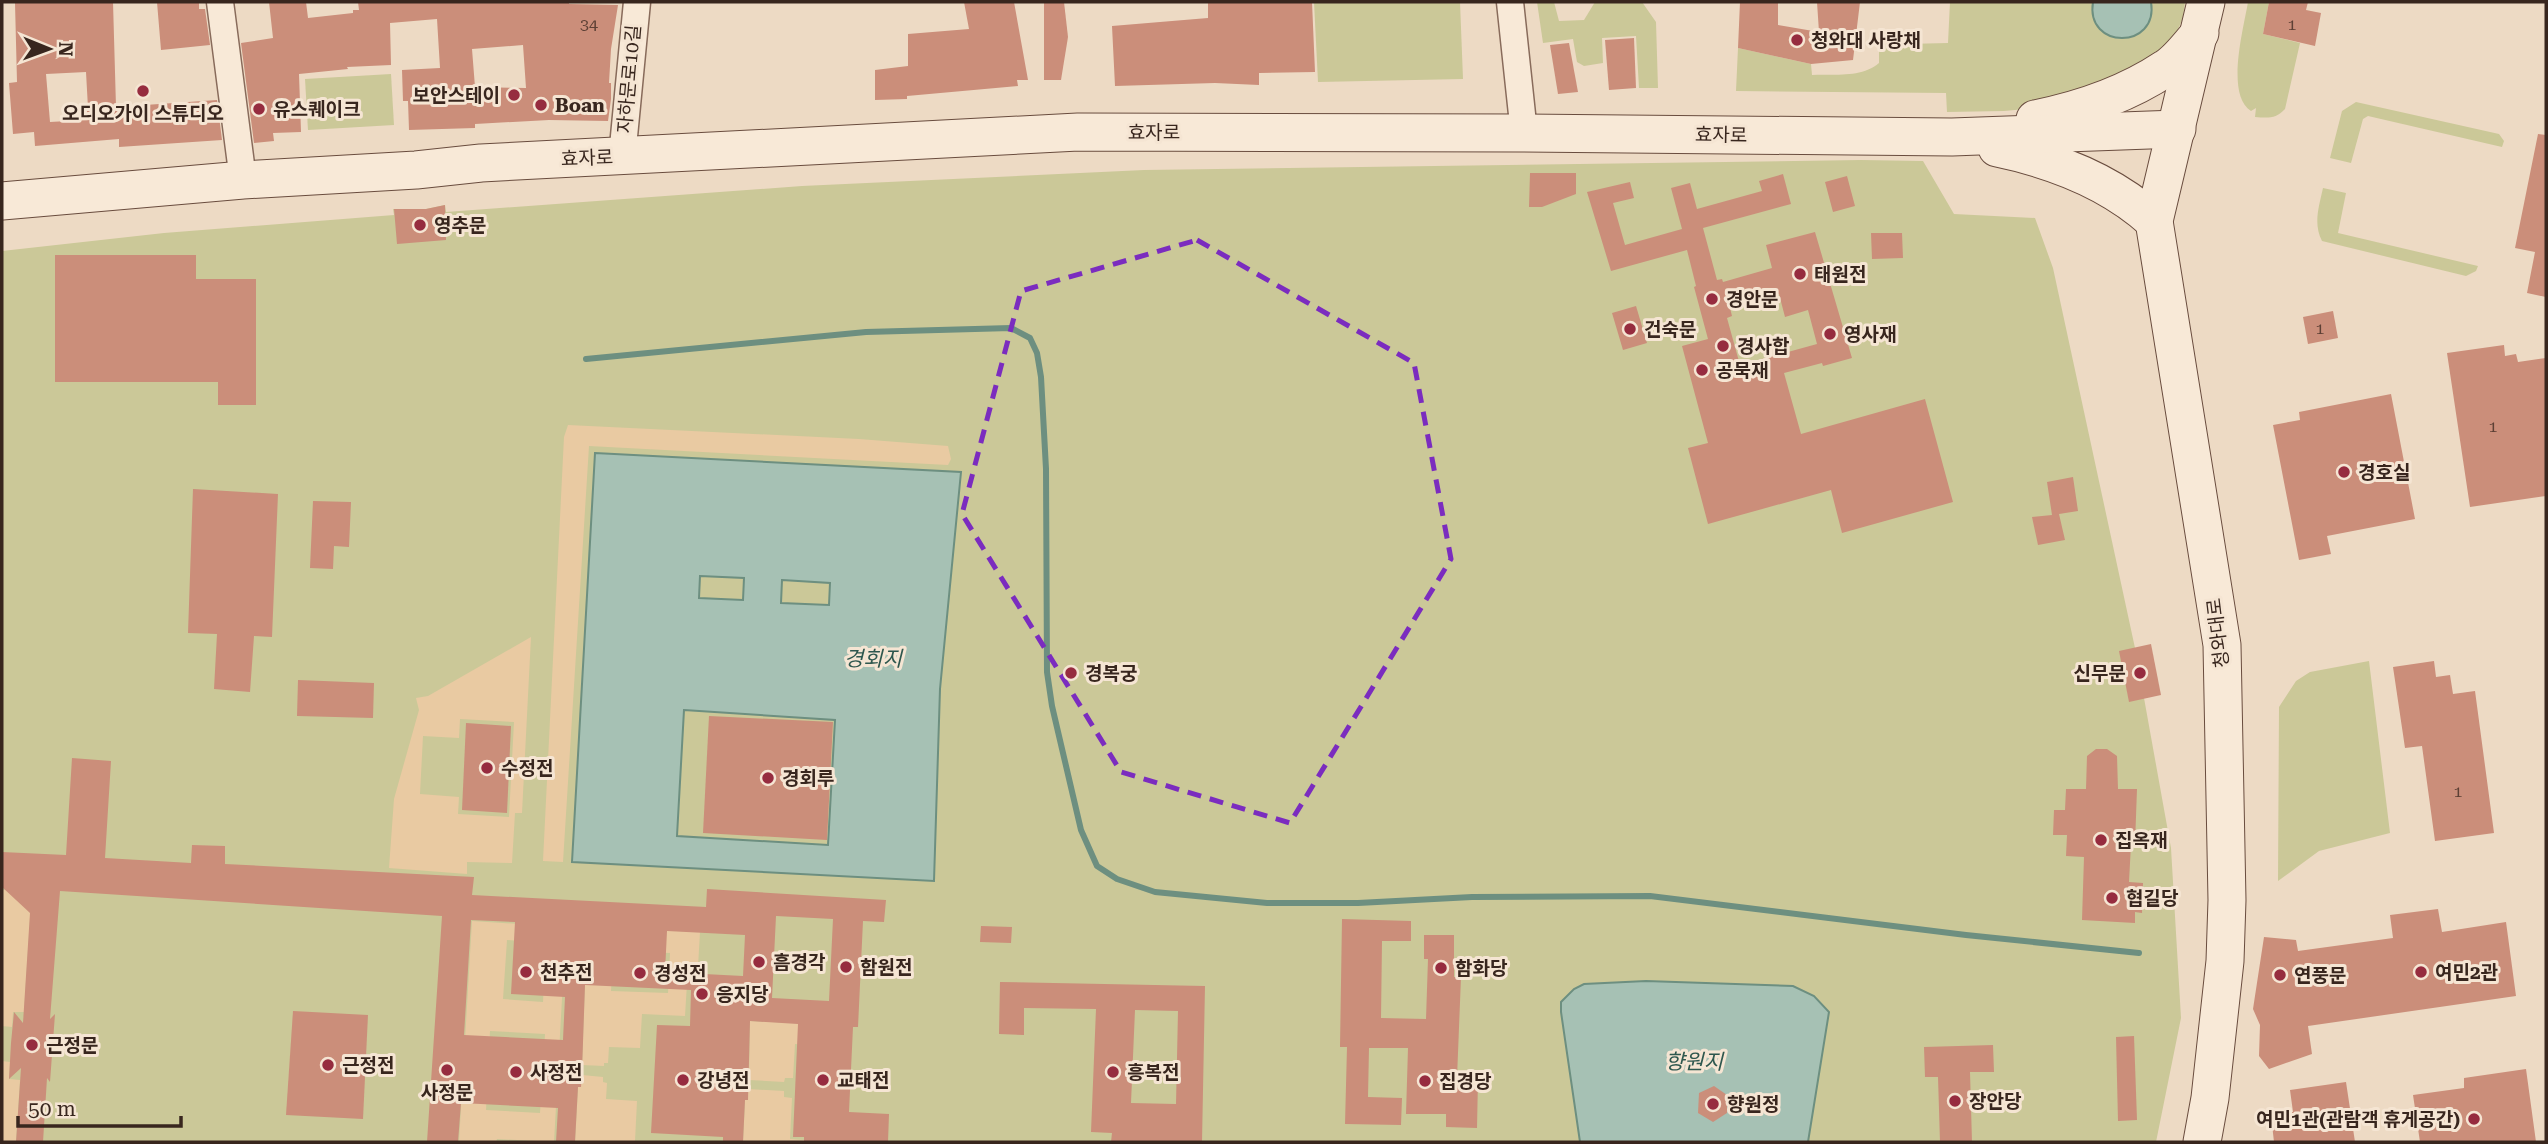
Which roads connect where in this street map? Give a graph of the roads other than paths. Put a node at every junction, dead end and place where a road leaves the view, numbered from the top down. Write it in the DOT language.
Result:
graph roads {
  1 [pos="220,2"];
  2 [pos="637,2"];
  3 [pos="1510,2"];
  4 [pos="2203,17"];
  5 [pos="2177,129"];
  6 [pos="1524,133"];
  7 [pos="1952,137"];
  8 [pos="622,157"];
  9 [pos="243,180"];
  10 [pos="2,201"];
  11 [pos="2154,221"];
  12 [pos="2202,1142"];
  1 -- 9 [label="street"];
  2 -- 8 [label="street, 자하문로10길"];
  3 -- 6 [label="street"];
  4 -- 5 [label="street"];
  4 -- 7 [label="street"];
  5 -- 7 [label="street, 효자로"];
  5 -- 11 [label="street, 청와대로"];
  6 -- 7 [label="street, 효자로"];
  6 -- 8 [label="street, 효자로"];
  7 -- 11 [label="street"];
  8 -- 9 [label="street, 효자로"];
  9 -- 10 [label="street, 효자로"];
  11 -- 12 [label="street, 청와대로"];
}
